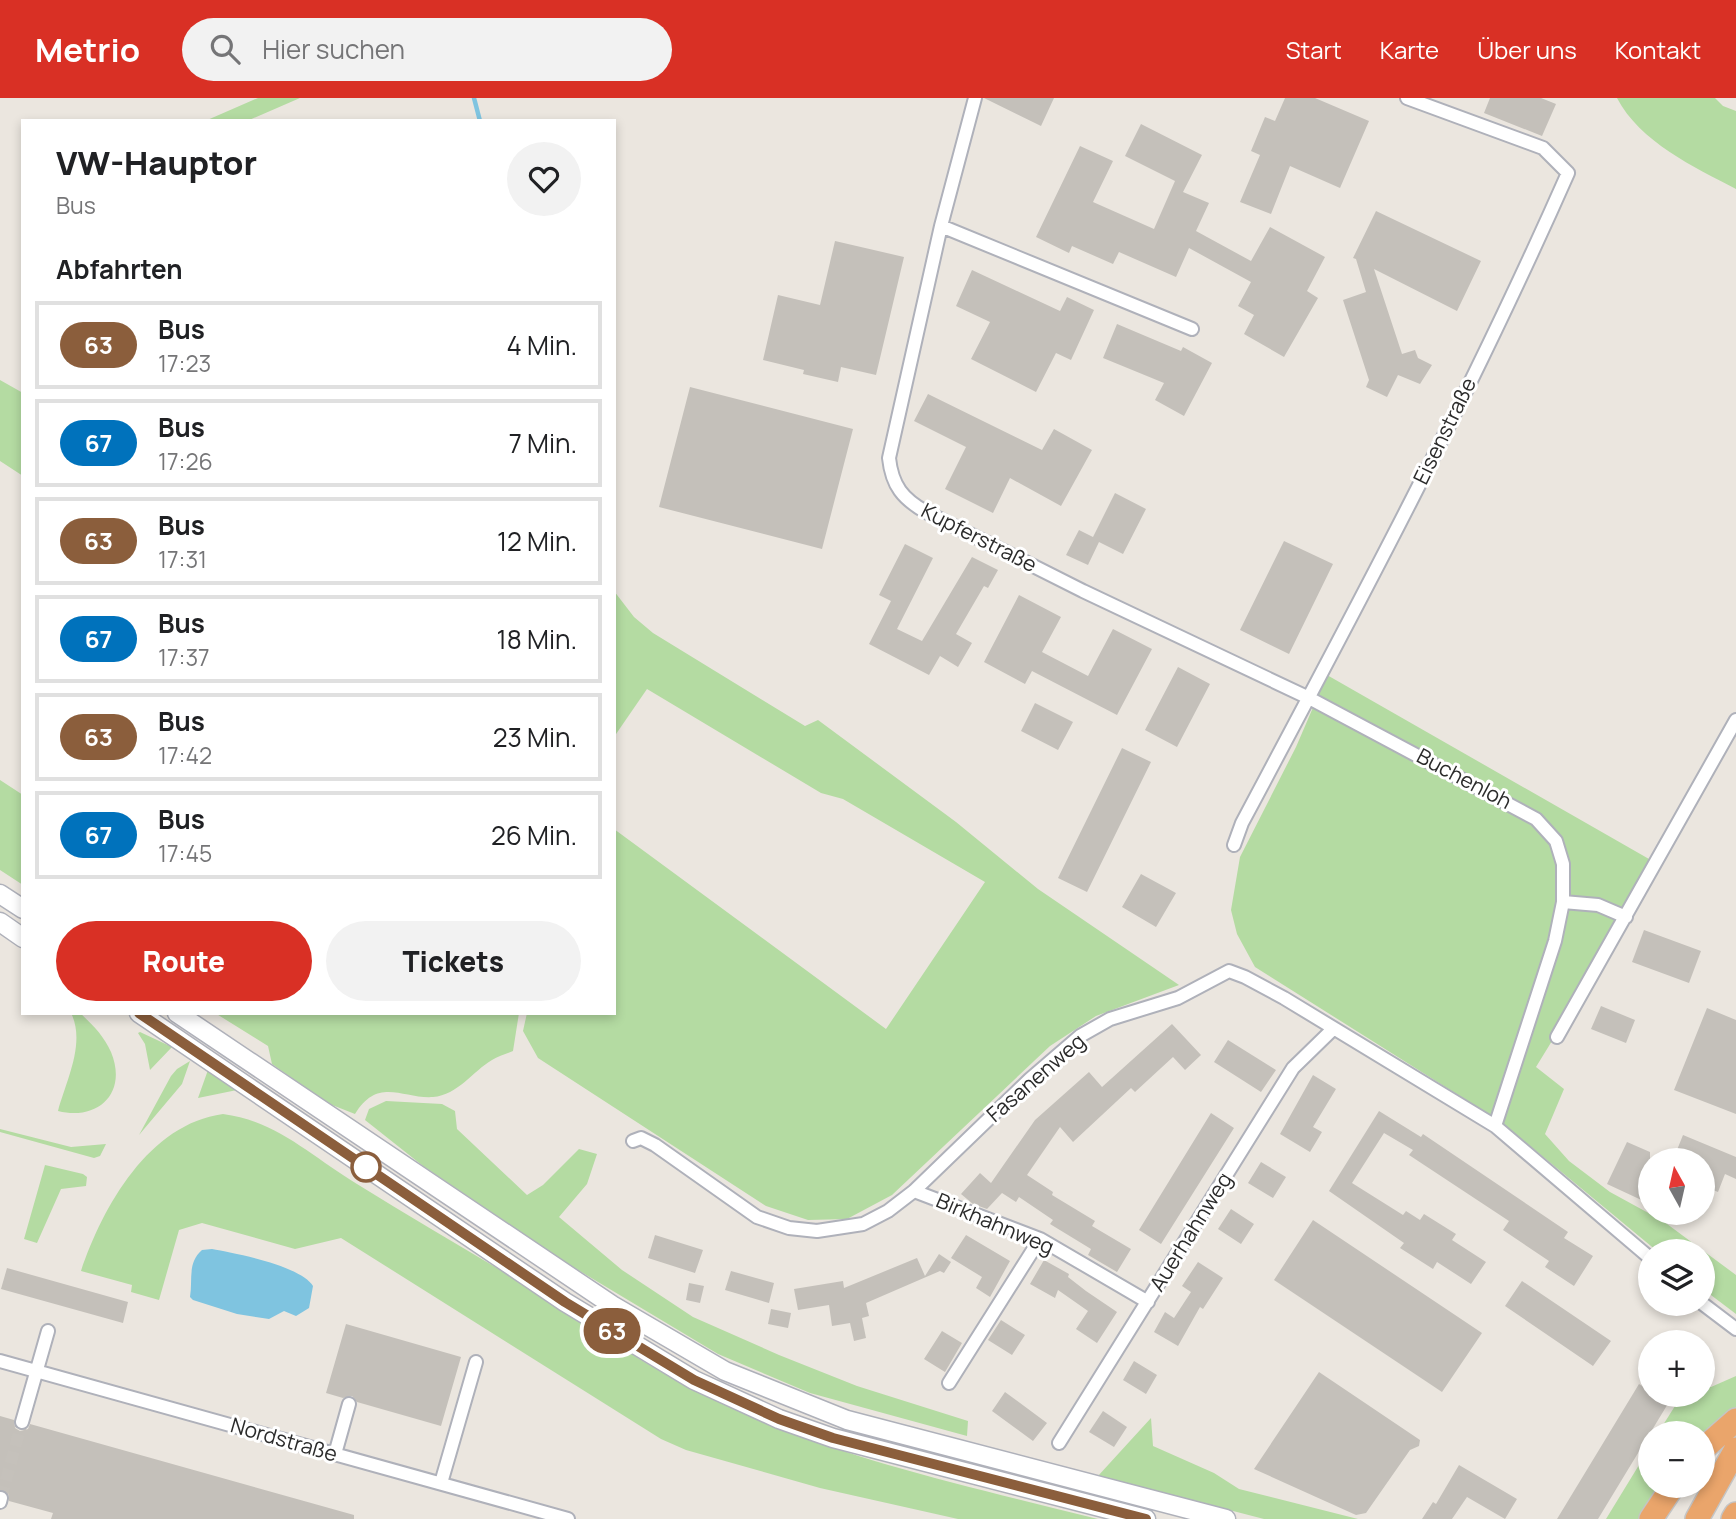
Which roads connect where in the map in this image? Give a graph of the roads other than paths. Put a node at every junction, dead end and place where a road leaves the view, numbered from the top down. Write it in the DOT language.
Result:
graph roads {
  1 [pos="975,98"];
  2 [pos="1407,98"];
  3 [pos="941,226"];
  4 [pos="1192,329"];
  5 [pos="1309,698"];
  6 [pos="1736,720"];
  7 [pos="1234,845"];
  8 [pos="0,894"];
  9 [pos="1563,902"];
  10 [pos="21,908"];
  11 [pos="1626,917"];
  12 [pos="0,922"];
  13 [pos="21,936"];
  14 [pos="142,1015"];
  15 [pos="180,1015"];
  16 [pos="1332,1030"];
  17 [pos="1557,1037"];
  18 [pos="1495,1126"];
  19 [pos="633,1141"];
  20 [pos="914,1191"];
  21 [pos="1040,1239"];
  22 [pos="1638,1248"];
  23 [pos="1148,1302"];
  24 [pos="1715,1313"];
  25 [pos="1736,1329"];
  26 [pos="48,1331"];
  27 [pos="0,1360"];
  28 [pos="476,1362"];
  29 [pos="37,1371"];
  30 [pos="948,1383"];
  31 [pos="349,1404"];
  32 [pos="1736,1420"];
  33 [pos="22,1422"];
  34 [pos="1715,1438"];
  35 [pos="1059,1443"];
  36 [pos="1736,1449"];
  37 [pos="335,1454"];
  38 [pos="441,1483"];
  39 [pos="1664,1498"];
  40 [pos="1736,1514"];
  41 [pos="568,1519"];
  42 [pos="1146,1519"];
  43 [pos="1226,1519"];
  44 [pos="1651,1519"];
  45 [pos="1697,1519"];
  46 [pos="1733,1519"];
  1 -- 3 [label="street, Kupferstraße"];
  2 -- 5 [label="street, Eisenstraße"];
  3 -- 4 [label="street"];
  3 -- 5 [label="street, Kupferstraße"];
  5 -- 7 [label="street, Eisenstraße"];
  5 -- 9 [label="street, Buchenloh"];
  6 -- 11 [label="street"];
  8 -- 10 [label="main road"];
  9 -- 11 [label="street"];
  9 -- 18 [label="street, Buchenloh"];
  11 -- 17 [label="street"];
  12 -- 13 [label="main road"];
  14 -- 42 [label="main road"];
  15 -- 43 [label="main road"];
  16 -- 18 [label="street, Fasanenweg"];
  16 -- 20 [label="street, Fasanenweg"];
  16 -- 23 [label="street, Auerhahnweg"];
  18 -- 22 [label="street, Fasanenweg"];
  19 -- 20 [label="street, Fasanenweg"];
  20 -- 21 [label="street, Birkhahnweg"];
  21 -- 23 [label="street, Birkhahnweg"];
  21 -- 30 [label="street"];
  23 -- 35 [label="street, Auerhahnweg"];
  24 -- 25 [label="street"];
  26 -- 29 [label="street"];
  27 -- 29 [label="street, Nordstraße"];
  28 -- 38 [label="street"];
  29 -- 33 [label="street"];
  29 -- 37 [label="street, Nordstraße"];
  31 -- 37 [label="street"];
  32 -- 34 [label="highway"];
  36 -- 45 [label="highway"];
  37 -- 38 [label="street, Nordstraße"];
  38 -- 41 [label="street, Nordstraße"];
  39 -- 44 [label="highway"];
  40 -- 46 [label="highway"];
}
